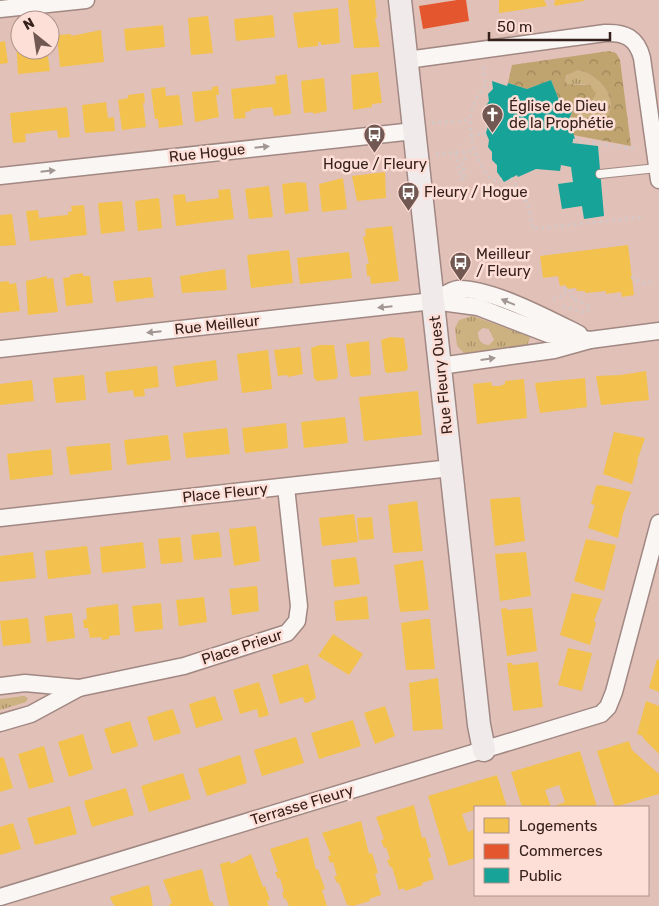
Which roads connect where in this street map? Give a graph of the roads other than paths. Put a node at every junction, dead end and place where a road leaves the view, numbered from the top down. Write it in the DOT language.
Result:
graph roads {
  1 [pos="86,0"];
  2 [pos="400,0"];
  3 [pos="0,10"];
  4 [pos="407,60"];
  5 [pos="422,127"];
  6 [pos="600,174"];
  7 [pos="658,174"];
  8 [pos="0,176"];
  9 [pos="434,301"];
  10 [pos="659,331"];
  11 [pos="590,340"];
  12 [pos="0,350"];
  13 [pos="440,366"];
  14 [pos="451,468"];
  15 [pos="286,487"];
  16 [pos="0,518"];
  17 [pos="659,523"];
  18 [pos="0,686"];
  19 [pos="79,688"];
  20 [pos="0,723"];
  21 [pos="484,750"];
  22 [pos="0,897"];
  1 -- 3 [label="street"];
  2 -- 4 [label="street, Rue Fleury Ouest"];
  4 -- 5 [label="street, Rue Fleury Ouest"];
  4 -- 7 [label="street"];
  8 -- 5 [label="street, Rue Hogue, one-way"];
  5 -- 9 [label="street, Rue Fleury Ouest"];
  6 -- 7 [label="lane"];
  9 -- 11 [label="street, Rue Meilleur"];
  9 -- 12 [label="street, Rue Meilleur, one-way"];
  9 -- 13 [label="street, Rue Fleury Ouest"];
  10 -- 11 [label="street, Rue Meilleur"];
  13 -- 11 [label="street, Rue Meilleur, one-way"];
  13 -- 14 [label="street, Rue Fleury Ouest"];
  14 -- 15 [label="street, Place Fleury"];
  14 -- 21 [label="street, Rue Fleury Ouest"];
  15 -- 16 [label="street, Place Fleury"];
  15 -- 19 [label="street, Place Prieur"];
  17 -- 21 [label="street, Terrasse Fleury"];
  18 -- 19 [label="street, Place Prieur"];
  19 -- 20 [label="street, Place Prieur"];
  21 -- 22 [label="street, Terrasse Fleury"];
}
